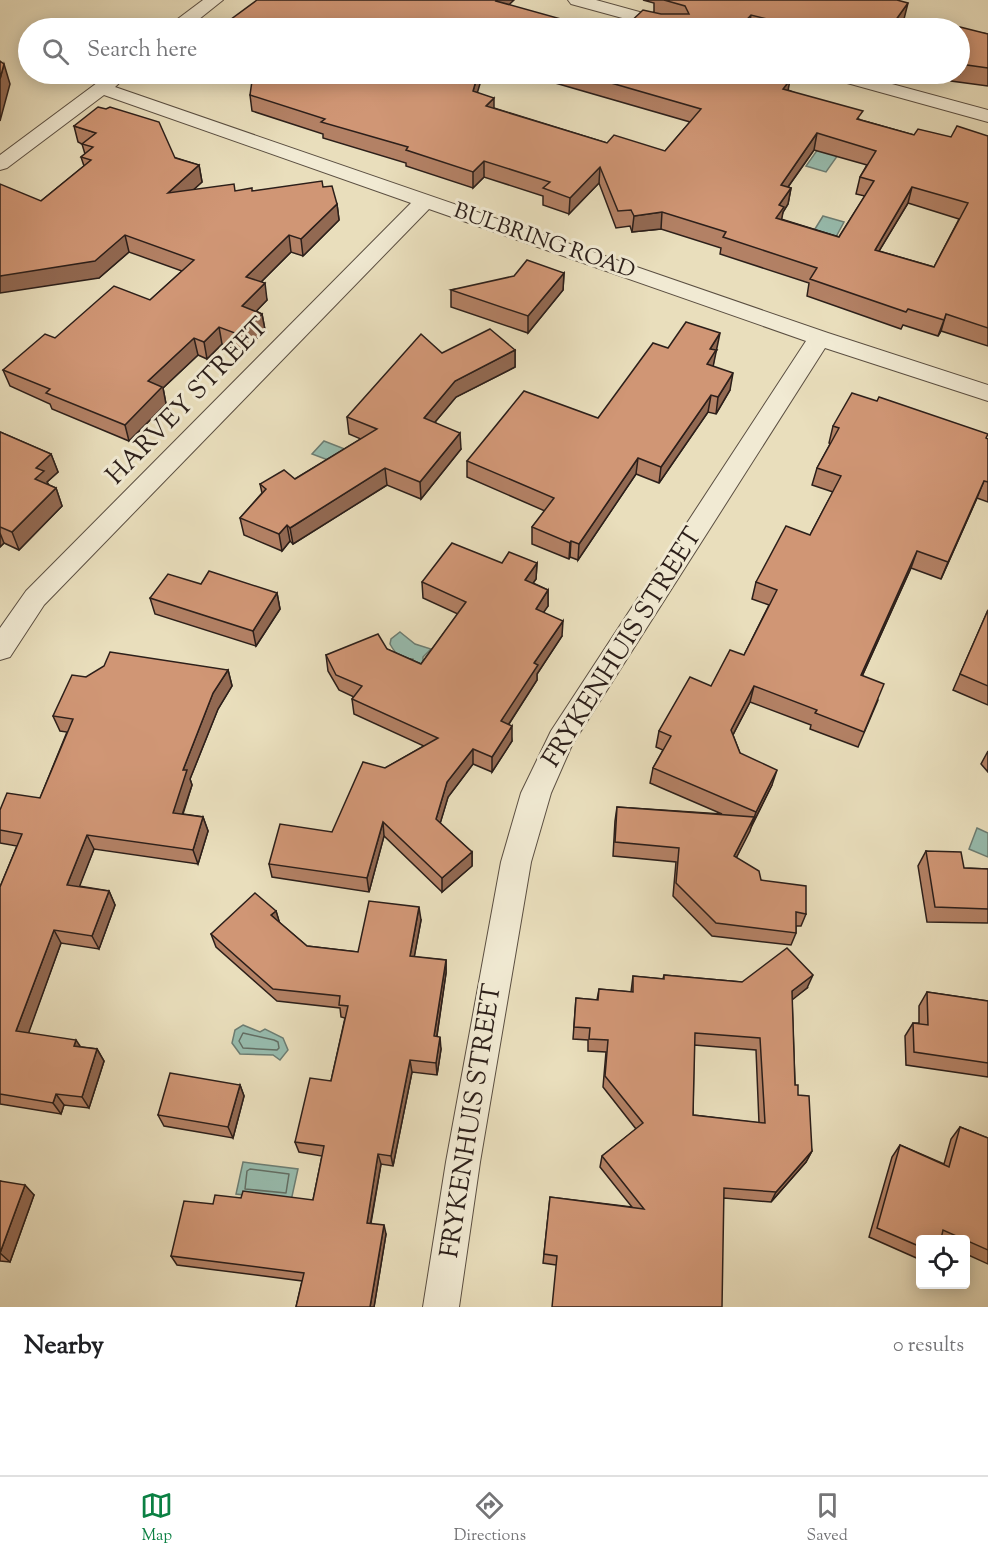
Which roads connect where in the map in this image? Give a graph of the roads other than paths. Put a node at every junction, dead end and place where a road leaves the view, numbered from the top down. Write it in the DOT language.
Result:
graph roads {
  1 [pos="214,0"];
  2 [pos="577,0"];
  3 [pos="190,18"];
  4 [pos="641,18"];
  5 [pos="106,84"];
  6 [pos="873,84"];
  7 [pos="100,88"];
  8 [pos="988,116"];
  9 [pos="0,164"];
  10 [pos="425,201"];
  11 [pos="820,338"];
  12 [pos="988,393"];
  13 [pos="0,649"];
  14 [pos="441,1307"];
  1 -- 3 [label="street"];
  2 -- 4 [label="street"];
  5 -- 7 [label="street"];
  6 -- 8 [label="street"];
  7 -- 9 [label="street"];
  7 -- 10 [label="street, BULBRING ROAD"];
  10 -- 11 [label="street, BULBRING ROAD"];
  10 -- 13 [label="street, HARVEY STREET"];
  11 -- 12 [label="street, BULBRING ROAD"];
  11 -- 14 [label="street, FRYKENHUIS STREET"];
}
